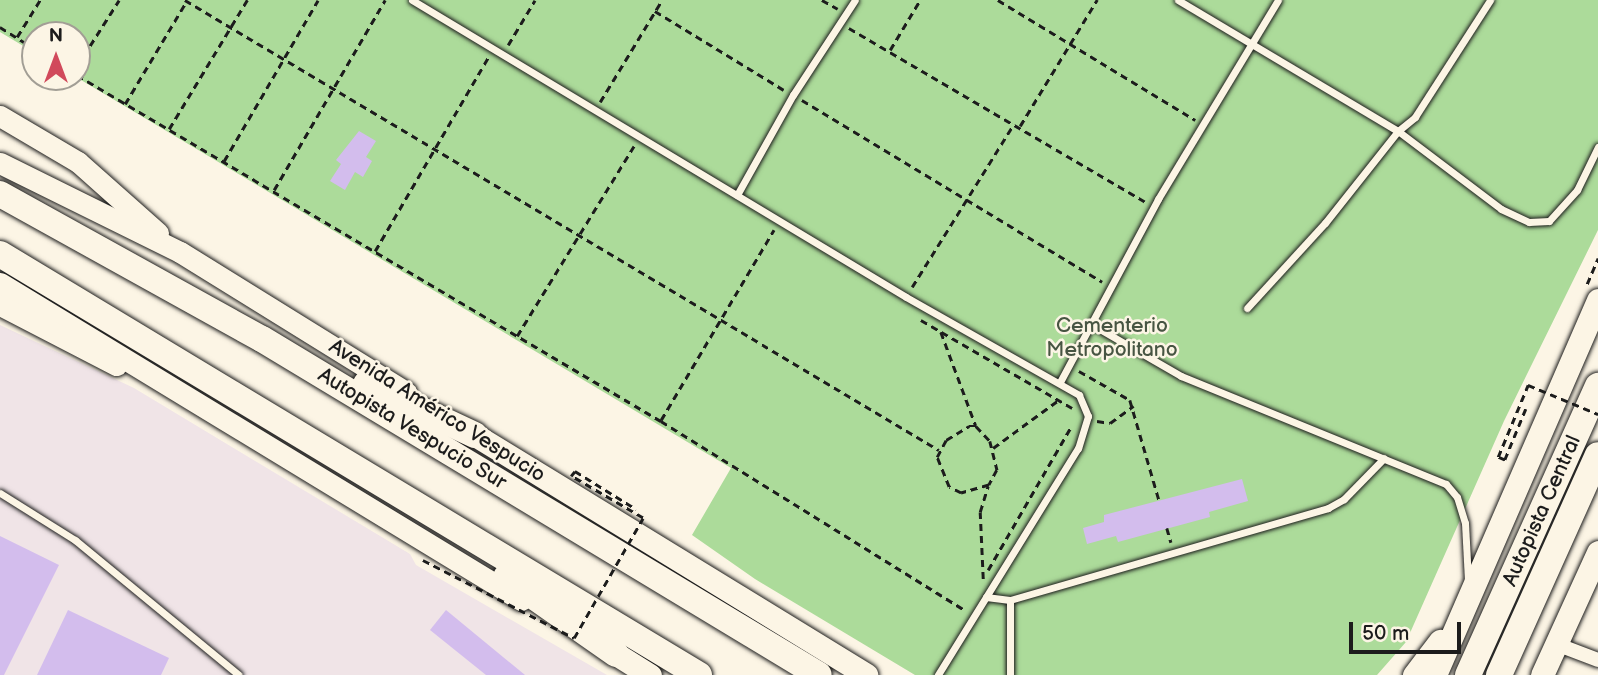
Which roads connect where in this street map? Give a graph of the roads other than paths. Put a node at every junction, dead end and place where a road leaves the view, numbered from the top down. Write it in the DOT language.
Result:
graph roads {
  1 [pos="412,0"];
  2 [pos="855,0"];
  3 [pos="1178,0"];
  4 [pos="1279,0"];
  5 [pos="1490,0"];
  6 [pos="1252,44"];
  7 [pos="0,116"];
  8 [pos="1398,131"];
  9 [pos="1598,147"];
  10 [pos="0,163"];
  11 [pos="0,194"];
  12 [pos="737,195"];
  13 [pos="180,252"];
  14 [pos="0,254"];
  15 [pos="0,283"];
  16 [pos="1590,297"];
  17 [pos="0,305"];
  18 [pos="1247,307"];
  19 [pos="1091,324"];
  20 [pos="262,339"];
  21 [pos="1059,382"];
  22 [pos="1598,386"];
  23 [pos="170,387"];
  24 [pos="475,435"];
  25 [pos="1598,455"];
  26 [pos="1384,458"];
  27 [pos="373,478"];
  28 [pos="0,493"];
  29 [pos="1598,552"];
  30 [pos="986,597"];
  31 [pos="1469,597"];
  32 [pos="1010,600"];
  33 [pos="1556,644"];
  34 [pos="616,654"];
  35 [pos="1598,660"];
  36 [pos="235,673"];
  37 [pos="650,675"];
  38 [pos="698,675"];
  39 [pos="818,675"];
  40 [pos="866,675"];
  41 [pos="939,675"];
  42 [pos="1010,675"];
  43 [pos="1413,675"];
  44 [pos="1435,675"];
  45 [pos="1468,675"];
  46 [pos="1499,675"];
  47 [pos="1542,675"];
  1 -- 12 [label="lane"];
  2 -- 12 [label="lane"];
  3 -- 6 [label="lane"];
  4 -- 6 [label="lane"];
  5 -- 8 [label="lane"];
  6 -- 8 [label="lane"];
  6 -- 19 [label="lane"];
  7 -- 13 [label="main road"];
  8 -- 9 [label="lane"];
  8 -- 18 [label="lane"];
  10 -- 13 [label="main road, Avenida Américo Vespucio"];
  11 -- 20 [label="highway, Autopista Vespucio Sur"];
  12 -- 21 [label="lane"];
  13 -- 24 [label="main road, Avenida Américo Vespucio"];
  14 -- 27 [label="highway"];
  15 -- 23 [label="main road"];
  16 -- 31 [label="main road"];
  17 -- 23 [label="main road"];
  19 -- 21 [label="lane"];
  19 -- 26 [label="lane"];
  20 -- 24 [label="highway"];
  20 -- 39 [label="highway, Autopista Vespucio Sur"];
  21 -- 30 [label="lane"];
  22 -- 45 [label="highway, Autopista Central"];
  23 -- 34 [label="main road"];
  24 -- 40 [label="main road, Avenida Américo Vespucio"];
  25 -- 46 [label="highway, Autopista Central"];
  26 -- 31 [label="lane"];
  26 -- 32 [label="lane"];
  27 -- 34 [label="highway"];
  27 -- 38 [label="highway"];
  28 -- 36 [label="lane"];
  29 -- 33 [label="main road"];
  30 -- 32 [label="lane"];
  30 -- 41 [label="lane"];
  31 -- 43 [label="main road"];
  31 -- 44 [label="main road"];
  32 -- 42 [label="lane"];
  33 -- 35 [label="street"];
  33 -- 47 [label="main road"];
  34 -- 37 [label="main road"];
}
